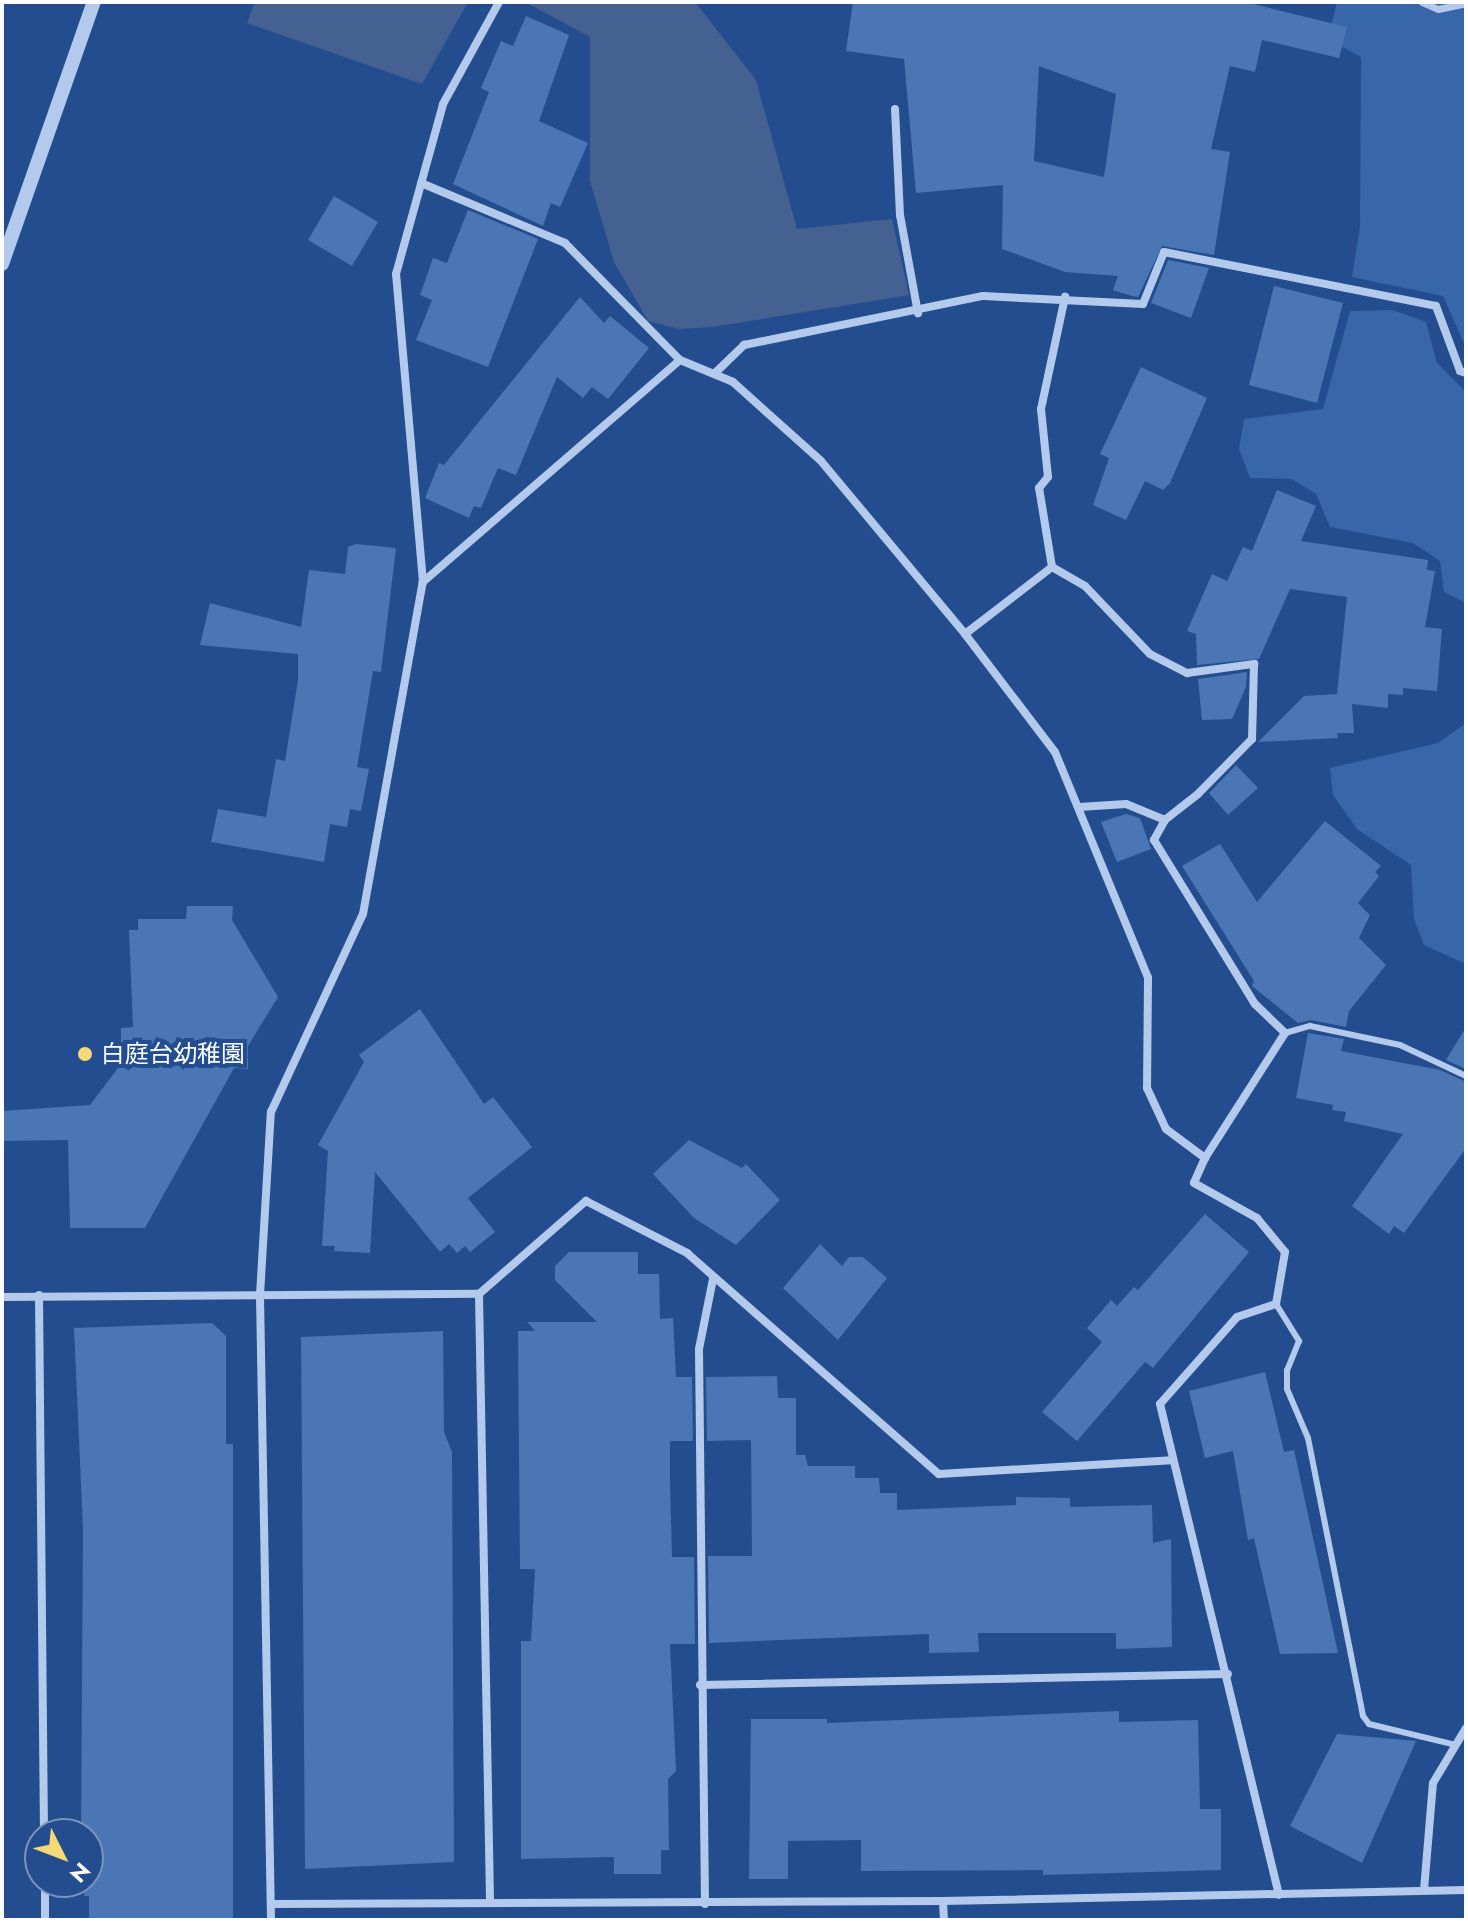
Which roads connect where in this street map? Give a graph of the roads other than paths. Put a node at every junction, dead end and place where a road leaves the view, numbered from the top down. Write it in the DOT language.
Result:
graph roads {
  1 [pos="94,2"];
  2 [pos="499,2"];
  3 [pos="1422,2"];
  4 [pos="1466,3"];
  5 [pos="895,109"];
  6 [pos="421,183"];
  7 [pos="2,264"];
  8 [pos="1065,297"];
  9 [pos="918,313"];
  10 [pos="680,360"];
  11 [pos="1466,373"];
  12 [pos="714,374"];
  13 [pos="1052,567"];
  14 [pos="423,582"];
  15 [pos="965,634"];
  16 [pos="1079,807"];
  17 [pos="1165,820"];
  18 [pos="1285,1033"];
  19 [pos="1466,1076"];
  20 [pos="1205,1158"];
  21 [pos="713,1279"];
  22 [pos="479,1294"];
  23 [pos="39,1295"];
  24 [pos="260,1295"];
  25 [pos="2,1297"];
  26 [pos="1276,1304"];
  27 [pos="1172,1460"];
  28 [pos="1228,1674"];
  29 [pos="700,1685"];
  30 [pos="1466,1728"];
  31 [pos="1456,1745"];
  32 [pos="44,1818"];
  33 [pos="1424,1890"];
  34 [pos="1466,1890"];
  35 [pos="1279,1895"];
  36 [pos="45,1898"];
  37 [pos="943,1901"];
  38 [pos="490,1902"];
  39 [pos="272,1904"];
  40 [pos="705,1904"];
  41 [pos="45,1920"];
  42 [pos="271,1920"];
  43 [pos="944,1920"];
  1 -- 7 [label="street"];
  2 -- 6 [label="street"];
  3 -- 4 [label="street"];
  5 -- 9 [label="street"];
  6 -- 10 [label="street"];
  6 -- 14 [label="street"];
  8 -- 9 [label="street"];
  8 -- 11 [label="street"];
  8 -- 13 [label="street"];
  9 -- 12 [label="street"];
  10 -- 12 [label="street"];
  10 -- 14 [label="street"];
  12 -- 15 [label="street"];
  13 -- 15 [label="street"];
  13 -- 17 [label="street"];
  14 -- 24 [label="street"];
  15 -- 16 [label="street"];
  16 -- 17 [label="street"];
  16 -- 20 [label="street"];
  17 -- 18 [label="street"];
  18 -- 19 [label="lane"];
  18 -- 20 [label="street"];
  20 -- 26 [label="street"];
  21 -- 22 [label="street"];
  21 -- 27 [label="street"];
  21 -- 29 [label="street"];
  22 -- 24 [label="street"];
  22 -- 38 [label="street"];
  23 -- 24 [label="street"];
  23 -- 25 [label="street"];
  23 -- 32 [label="street"];
  24 -- 39 [label="street"];
  26 -- 27 [label="street"];
  26 -- 31 [label="lane"];
  27 -- 28 [label="street"];
  28 -- 29 [label="street"];
  28 -- 35 [label="street"];
  29 -- 40 [label="street"];
  30 -- 31 [label="street"];
  31 -- 33 [label="street"];
  33 -- 34 [label="street"];
  33 -- 35 [label="street"];
  35 -- 37 [label="street"];
  36 -- 41 [label="street"];
  37 -- 40 [label="street"];
  37 -- 43 [label="street"];
  38 -- 39 [label="street"];
  38 -- 40 [label="street"];
  39 -- 42 [label="street"];
}
